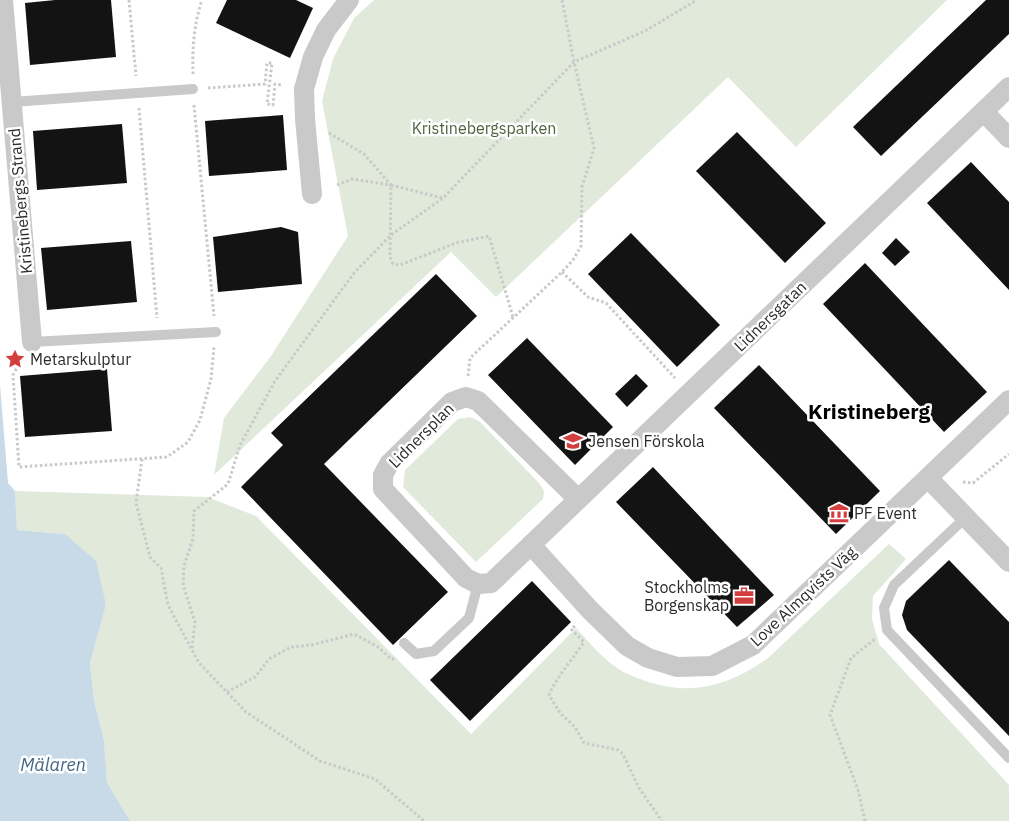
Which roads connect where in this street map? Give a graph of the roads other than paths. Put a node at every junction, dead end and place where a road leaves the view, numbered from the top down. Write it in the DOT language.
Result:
graph roads {
  1 [pos="3,0"];
  2 [pos="349,0"];
  3 [pos="1009,87"];
  4 [pos="193,89"];
  5 [pos="12,102"];
  6 [pos="984,112"];
  7 [pos="1009,138"];
  8 [pos="312,194"];
  9 [pos="216,332"];
  10 [pos="32,342"];
  11 [pos="1009,400"];
  12 [pos="928,478"];
  13 [pos="578,499"];
  14 [pos="966,517"];
  15 [pos="530,545"];
  16 [pos="1009,562"];
  17 [pos="478,584"];
  18 [pos="404,643"];
  19 [pos="1009,758"];
  1 -- 5 [label="street, Kristinebergs Strand"];
  2 -- 8 [label="street"];
  3 -- 6 [label="street, Lidnersgatan"];
  4 -- 5 [label="lane"];
  5 -- 10 [label="street, Kristinebergs Strand"];
  6 -- 7 [label="street"];
  6 -- 13 [label="street, Lidnersgatan"];
  9 -- 10 [label="lane"];
  11 -- 12 [label="street, Love Almqvists Väg"];
  12 -- 14 [label="street"];
  12 -- 15 [label="street, Love Almqvists Väg"];
  13 -- 15 [label="street, Lidnersgatan"];
  13 -- 17 [label="street, Lidnersplan"];
  14 -- 16 [label="street"];
  14 -- 19 [label="lane"];
  15 -- 17 [label="street"];
  17 -- 18 [label="lane"];
}
